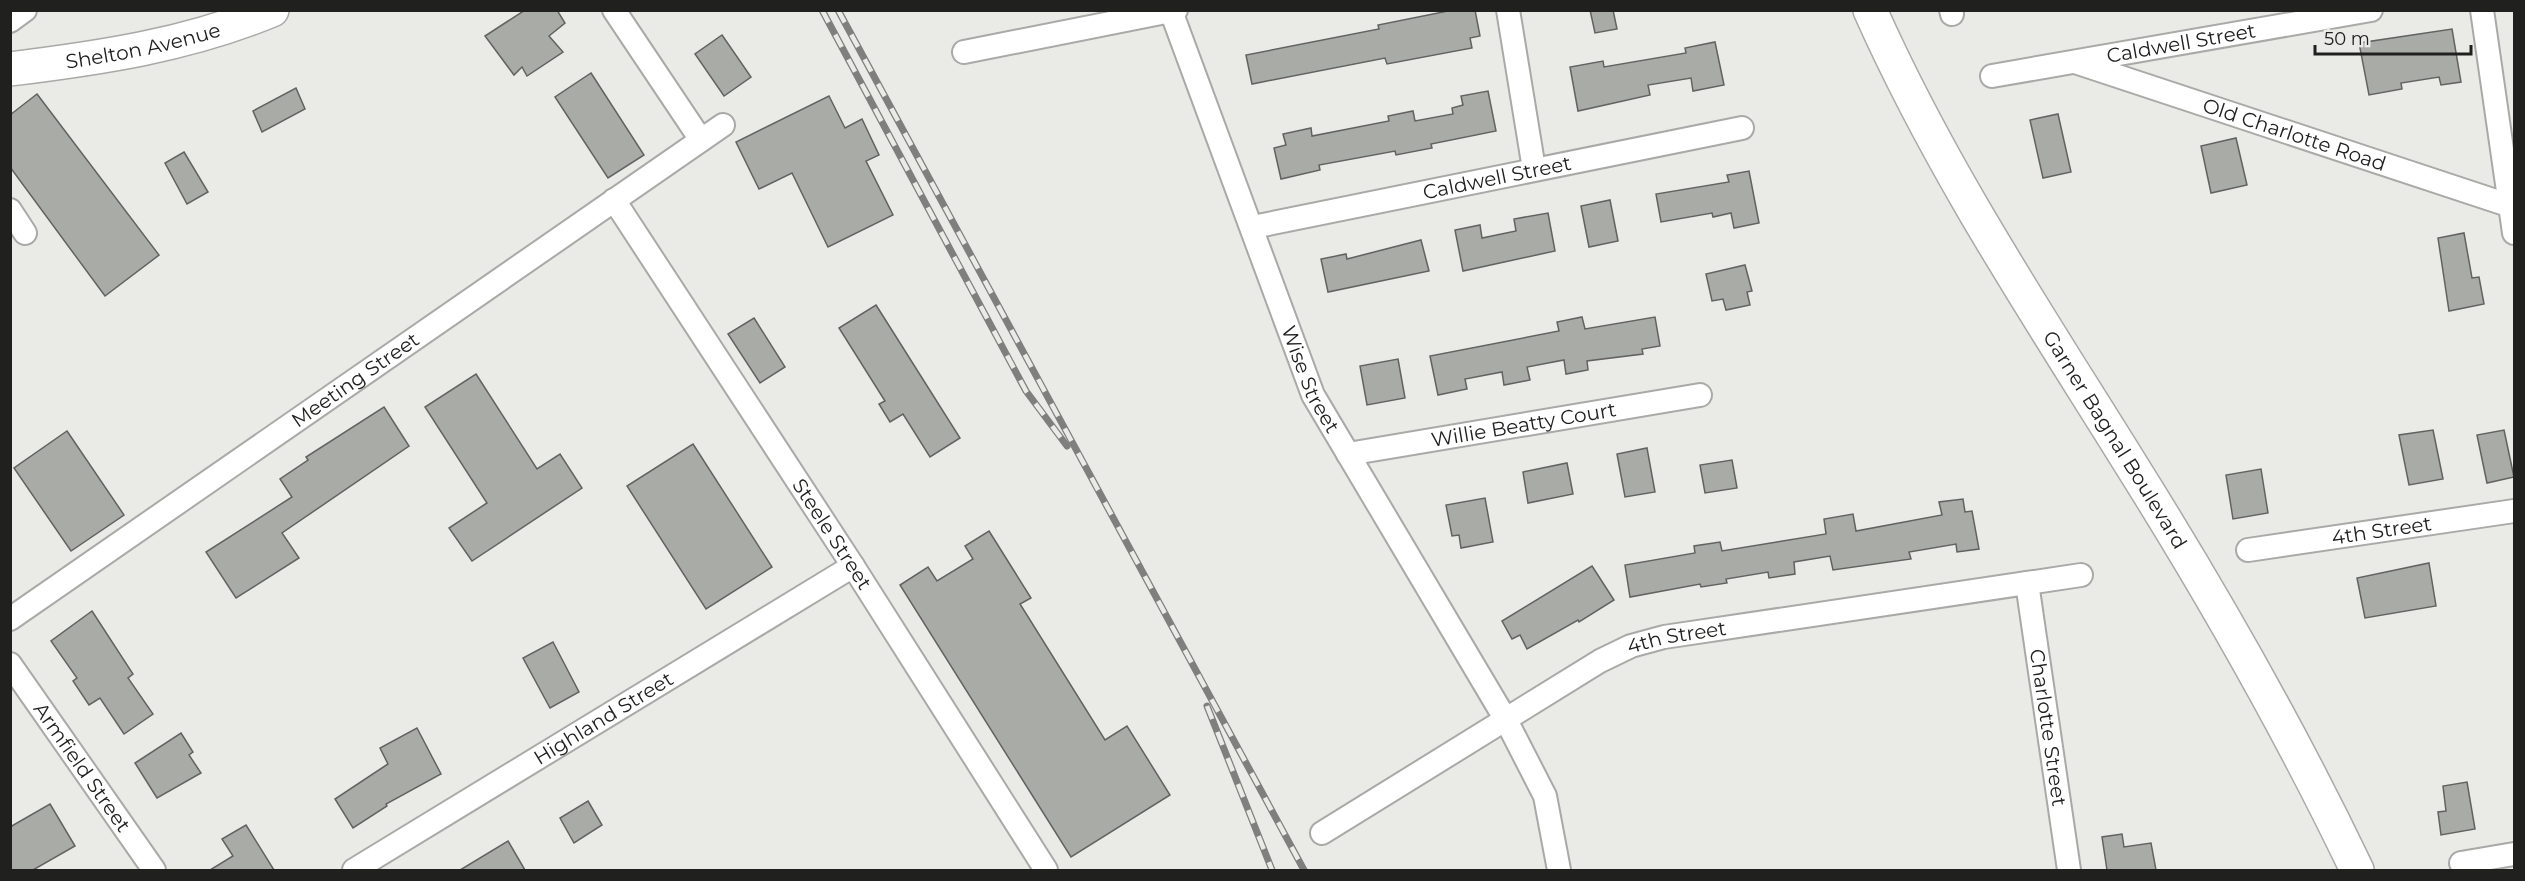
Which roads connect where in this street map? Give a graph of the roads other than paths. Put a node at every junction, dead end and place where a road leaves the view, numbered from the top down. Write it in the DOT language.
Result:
graph roads {
  1 [pos="25,10"];
  2 [pos="272,10"];
  3 [pos="614,10"];
  4 [pos="1508,10"];
  5 [pos="1870,10"];
  6 [pos="2372,10"];
  7 [pos="2482,10"];
  8 [pos="1174,11"];
  9 [pos="10,21"];
  10 [pos="964,51"];
  11 [pos="2075,62"];
  12 [pos="10,69"];
  13 [pos="1992,76"];
  14 [pos="723,124"];
  15 [pos="1742,128"];
  16 [pos="701,140"];
  17 [pos="1534,170"];
  18 [pos="614,200"];
  19 [pos="2512,206"];
  20 [pos="10,210"];
  21 [pos="1253,227"];
  22 [pos="25,233"];
  23 [pos="2514,233"];
  24 [pos="1700,395"];
  25 [pos="1348,454"];
  26 [pos="2514,511"];
  27 [pos="2248,550"];
  28 [pos="853,566"];
  29 [pos="2081,575"];
  30 [pos="2026,583"];
  31 [pos="10,619"];
  32 [pos="10,664"];
  33 [pos="1506,720"];
  34 [pos="1322,833"];
  35 [pos="2514,854"];
  36 [pos="2461,863"];
  37 [pos="154,870"];
  38 [pos="354,870"];
  39 [pos="1046,870"];
  40 [pos="1559,870"];
  41 [pos="2069,870"];
  42 [pos="2357,870"];
  1 -- 9 [label="street"];
  2 -- 12 [label="main road, Shelton Avenue"];
  3 -- 16 [label="street"];
  4 -- 17 [label="street"];
  5 -- 42 [label="main road, Garner Bagnal Boulevard"];
  6 -- 11 [label="street, Caldwell Street"];
  7 -- 19 [label="street"];
  8 -- 10 [label="street"];
  8 -- 21 [label="street, Wise Street"];
  11 -- 13 [label="street, Caldwell Street"];
  11 -- 19 [label="street, Old Charlotte Road"];
  14 -- 16 [label="street, Meeting Street"];
  15 -- 17 [label="street, Caldwell Street"];
  16 -- 18 [label="street, Meeting Street"];
  17 -- 21 [label="street, Caldwell Street"];
  18 -- 28 [label="street, Steele Street"];
  18 -- 31 [label="street, Meeting Street"];
  19 -- 23 [label="street"];
  20 -- 22 [label="street"];
  21 -- 25 [label="street, Wise Street"];
  24 -- 25 [label="street, Willie Beatty Court"];
  25 -- 33 [label="street, Wise Street"];
  26 -- 27 [label="street, 4th Street"];
  28 -- 38 [label="street, Highland Street"];
  28 -- 39 [label="street, Steele Street"];
  29 -- 30 [label="street, 4th Street"];
  30 -- 33 [label="street, 4th Street"];
  30 -- 41 [label="street, Charlotte Street"];
  32 -- 37 [label="street, Armfield Street"];
  33 -- 34 [label="street, 4th Street"];
  33 -- 40 [label="street, Wise Street"];
  35 -- 36 [label="street"];
}
